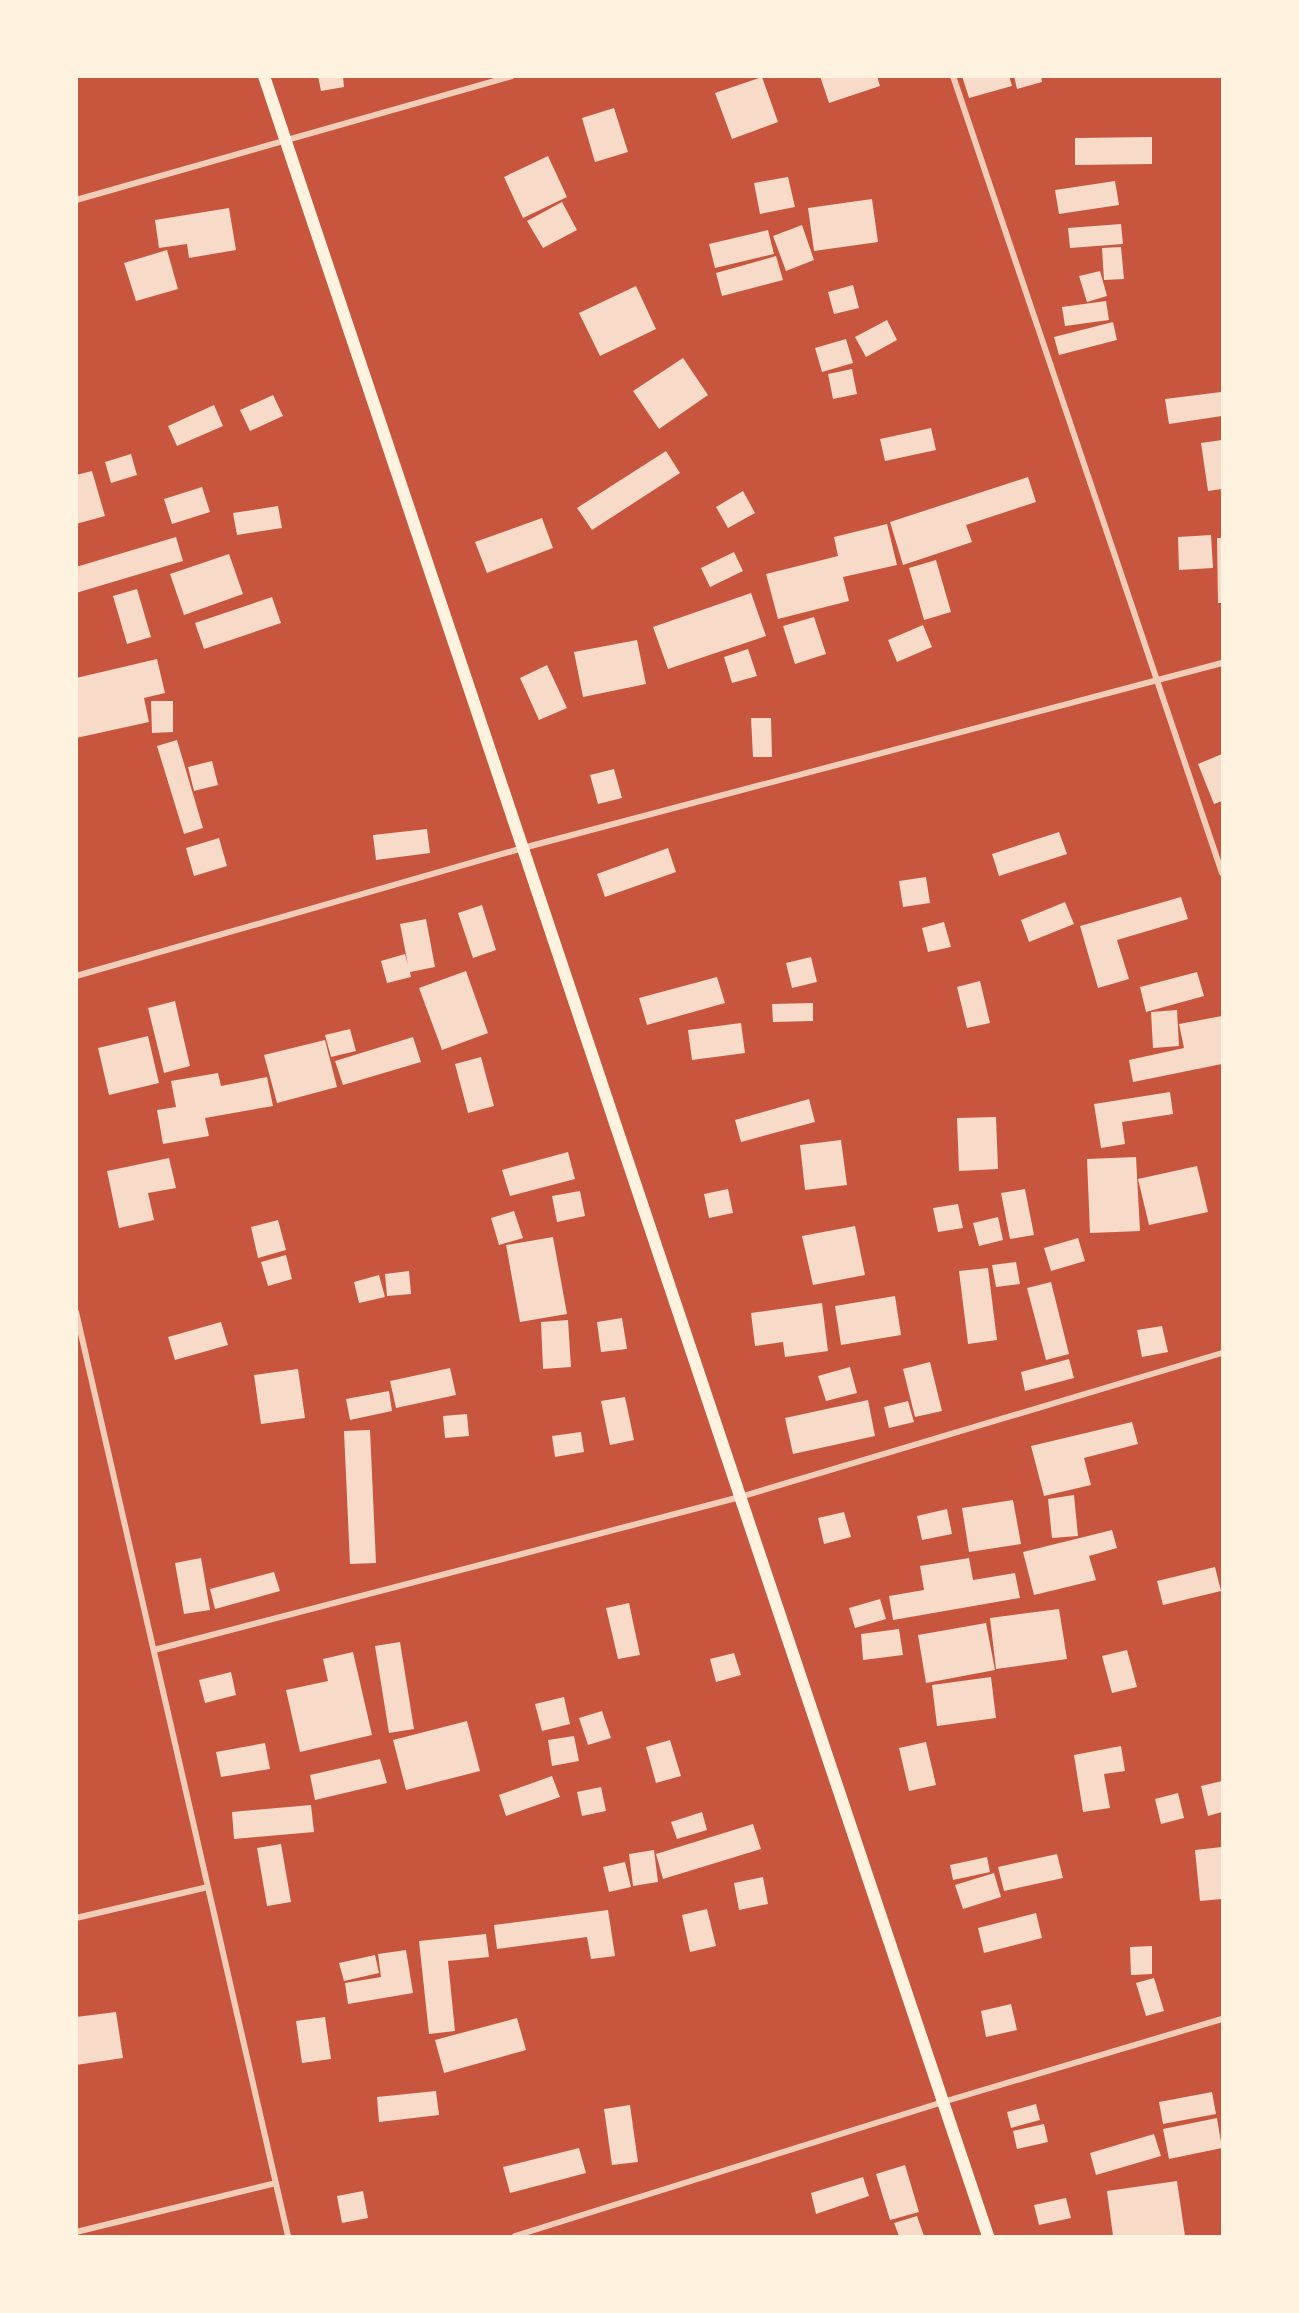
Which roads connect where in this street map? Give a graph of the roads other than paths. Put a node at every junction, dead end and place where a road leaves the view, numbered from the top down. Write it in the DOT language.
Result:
graph roads {
  1 [pos="264,76"];
  2 [pos="512,76"];
  3 [pos="953,76"];
  4 [pos="286,141"];
  5 [pos="76,200"];
  6 [pos="1222,663"];
  7 [pos="1158,681"];
  8 [pos="523,848"];
  9 [pos="1222,873"];
  10 [pos="76,976"];
  11 [pos="76,1312"];
  12 [pos="1222,1353"];
  13 [pos="740,1497"];
  14 [pos="154,1650"];
  15 [pos="208,1887"];
  16 [pos="76,1918"];
  17 [pos="1222,2019"];
  18 [pos="943,2102"];
  19 [pos="276,2183"];
  20 [pos="76,2232"];
  21 [pos="288,2236"];
  22 [pos="515,2236"];
  23 [pos="988,2236"];
  1 -- 4 [label="main road"];
  2 -- 4 [label="street"];
  3 -- 7 [label="street"];
  4 -- 5 [label="street"];
  4 -- 8 [label="main road"];
  6 -- 7 [label="street"];
  7 -- 8 [label="street"];
  7 -- 9 [label="street"];
  8 -- 10 [label="street"];
  8 -- 13 [label="main road"];
  11 -- 14 [label="street"];
  12 -- 13 [label="street"];
  13 -- 14 [label="street"];
  13 -- 18 [label="main road"];
  14 -- 15 [label="street"];
  15 -- 16 [label="street"];
  15 -- 19 [label="street"];
  17 -- 18 [label="street"];
  18 -- 22 [label="street"];
  18 -- 23 [label="main road"];
  19 -- 20 [label="street"];
  19 -- 21 [label="street"];
}
